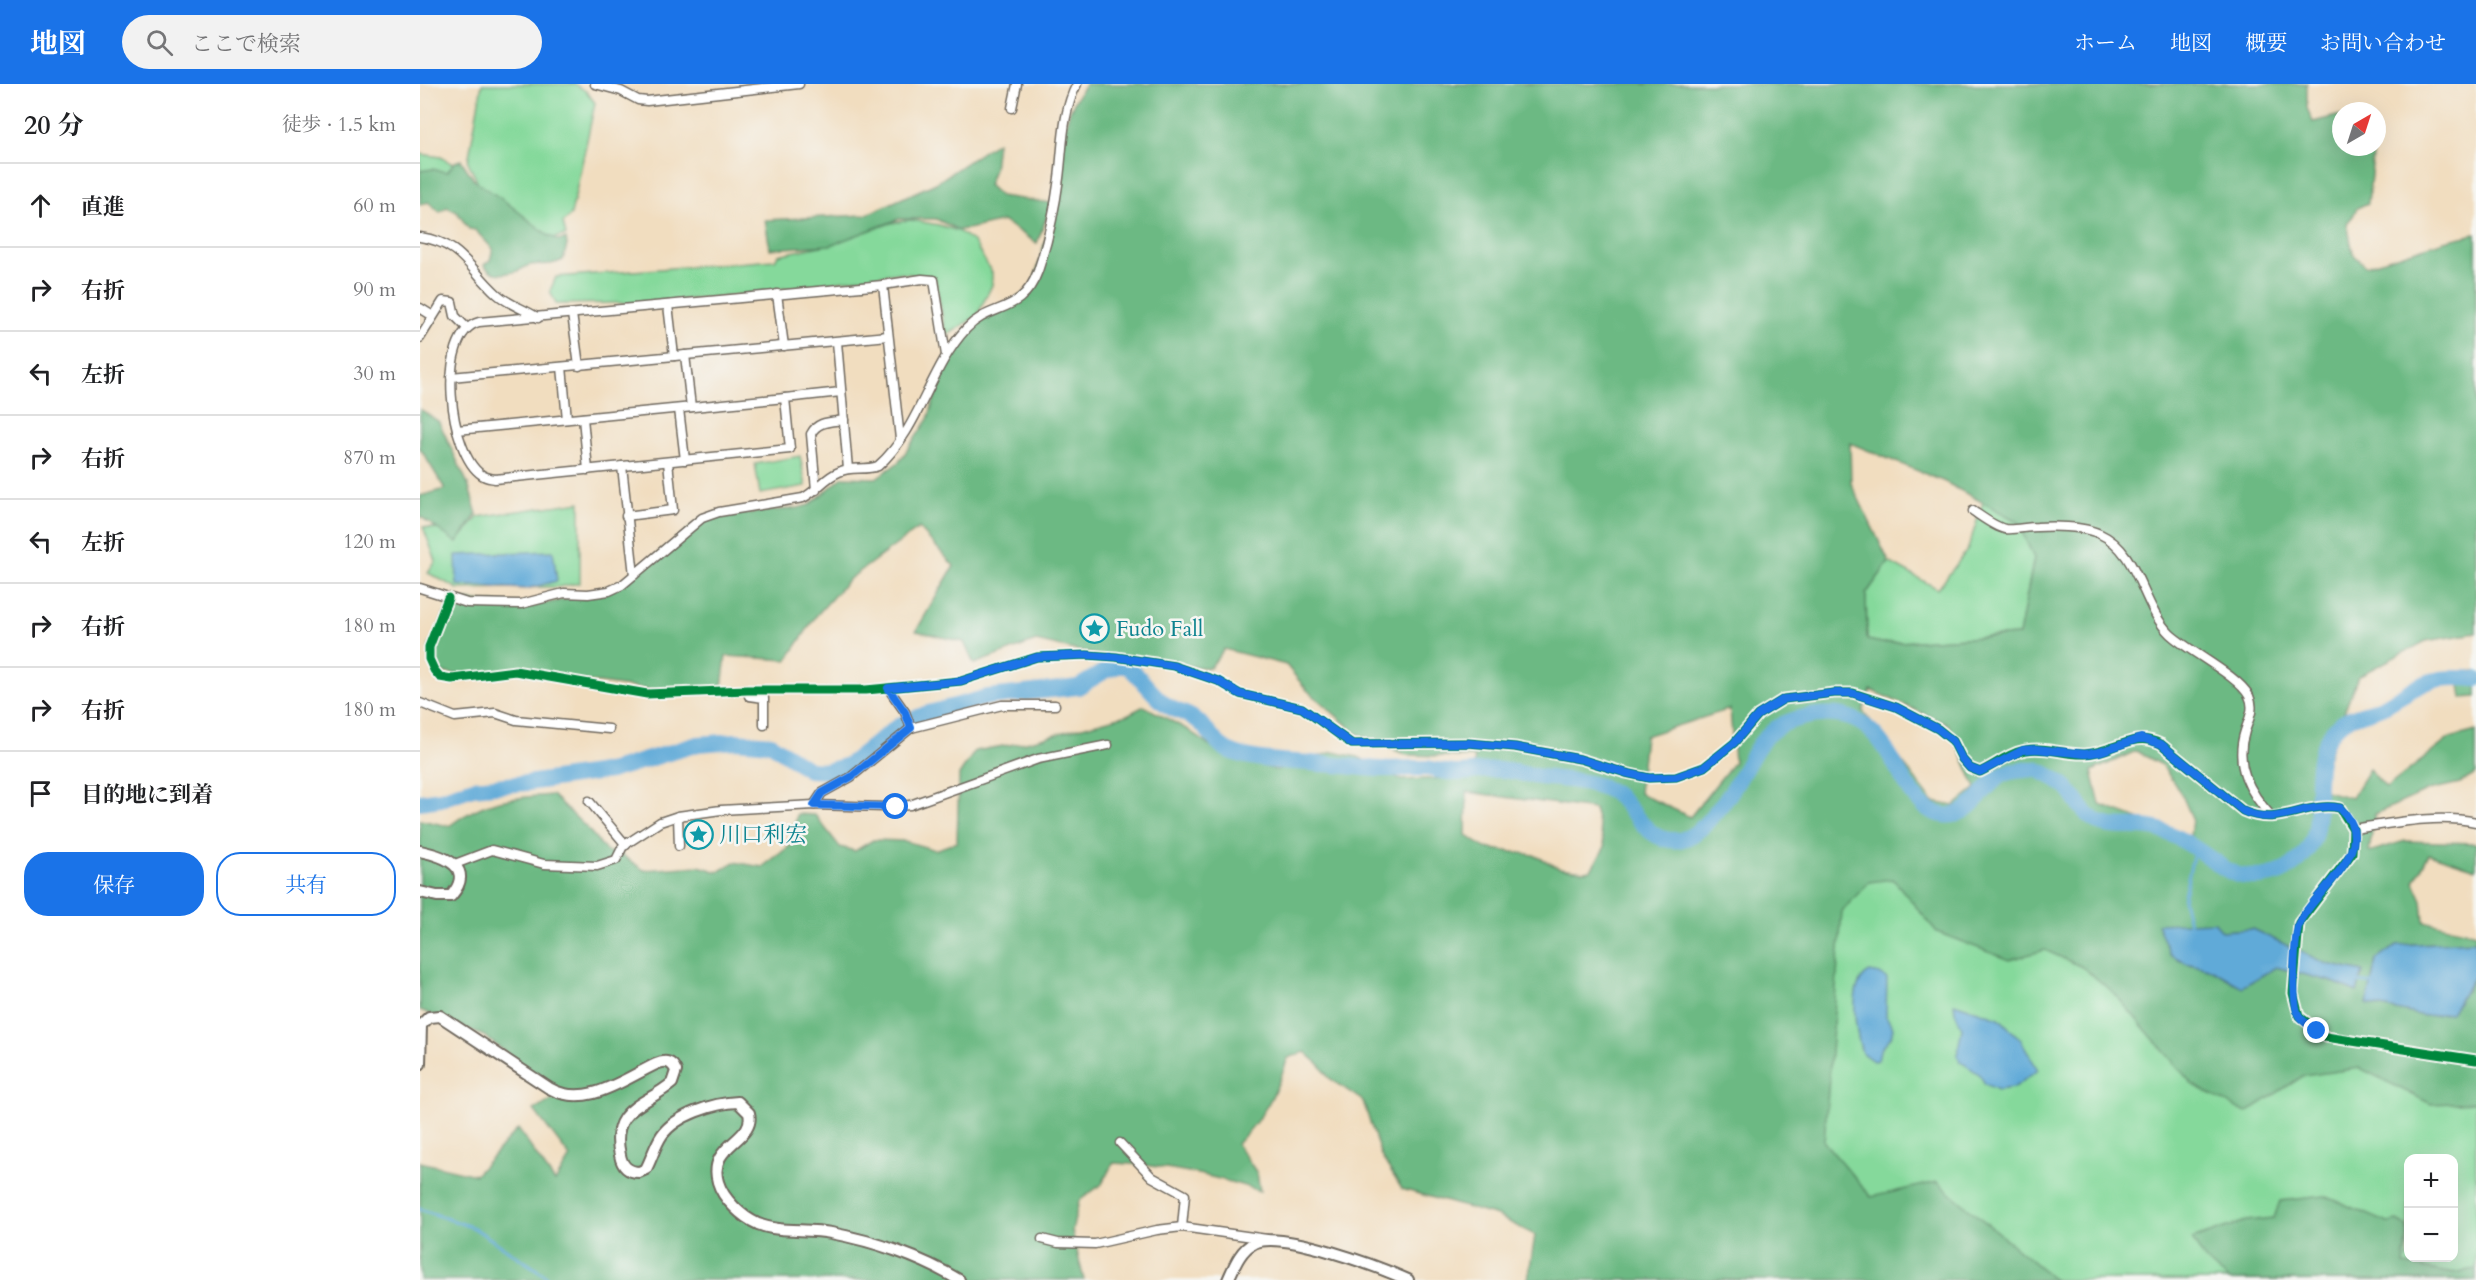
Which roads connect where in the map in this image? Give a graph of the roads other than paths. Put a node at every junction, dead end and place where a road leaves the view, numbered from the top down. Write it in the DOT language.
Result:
graph roads {
  1 [pos="595,84"];
  2 [pos="799,84"];
  3 [pos="1017,84"];
  4 [pos="1077,84"];
  5 [pos="1012,108"];
  6 [pos="420,237"];
  7 [pos="883,285"];
  8 [pos="777,294"];
  9 [pos="668,305"];
  10 [pos="420,308"];
  11 [pos="572,314"];
  12 [pos="433,316"];
  13 [pos="538,318"];
  14 [pos="467,328"];
  15 [pos="888,336"];
  16 [pos="420,338"];
  17 [pos="837,342"];
  18 [pos="784,346"];
  19 [pos="685,355"];
  20 [pos="946,355"];
  21 [pos="674,356"];
  22 [pos="579,366"];
  23 [pos="562,367"];
  24 [pos="451,377"];
  25 [pos="841,392"];
  26 [pos="785,398"];
  27 [pos="691,407"];
  28 [pos="679,409"];
  29 [pos="583,418"];
  30 [pos="567,419"];
  31 [pos="844,420"];
  32 [pos="457,430"];
  33 [pos="900,439"];
  34 [pos="685,460"];
  35 [pos="668,462"];
  36 [pos="622,466"];
  37 [pos="848,469"];
  38 [pos="588,470"];
  39 [pos="816,490"];
  40 [pos="1973,511"];
  41 [pos="626,516"];
  42 [pos="634,575"];
  43 [pos="420,588"];
  44 [pos="448,598"];
  45 [pos="888,688"];
  46 [pos="747,690"];
  47 [pos="420,703"];
  48 [pos="1055,705"];
  49 [pos="764,724"];
  50 [pos="911,728"];
  51 [pos="609,729"];
  52 [pos="1108,745"];
  53 [pos="589,801"];
  54 [pos="814,805"];
  55 [pos="678,816"];
  56 [pos="2272,817"];
  57 [pos="2476,822"];
  58 [pos="2354,829"];
  59 [pos="626,845"];
  60 [pos="679,846"];
  61 [pos="420,851"];
  62 [pos="455,864"];
  63 [pos="420,892"];
  64 [pos="2476,1060"];
  65 [pos="420,1064"];
  66 [pos="1120,1143"];
  67 [pos="1182,1227"];
  68 [pos="1042,1239"];
  69 [pos="1267,1239"];
  70 [pos="959,1280"];
  71 [pos="1228,1280"];
  72 [pos="1408,1280"];
  1 -- 2 [label="street"];
  3 -- 5 [label="street"];
  4 -- 20 [label="street"];
  6 -- 13 [label="street"];
  7 -- 8 [label="street"];
  7 -- 15 [label="street"];
  7 -- 20 [label="street"];
  8 -- 9 [label="street"];
  8 -- 18 [label="street"];
  9 -- 11 [label="street"];
  9 -- 21 [label="street"];
  10 -- 12 [label="street"];
  11 -- 13 [label="street"];
  11 -- 22 [label="street"];
  12 -- 14 [label="street"];
  12 -- 16 [label="street"];
  13 -- 14 [label="street"];
  14 -- 24 [label="street"];
  15 -- 17 [label="street"];
  15 -- 33 [label="street"];
  17 -- 18 [label="street"];
  17 -- 25 [label="street"];
  18 -- 19 [label="street"];
  19 -- 21 [label="street"];
  19 -- 27 [label="street"];
  20 -- 33 [label="street"];
  21 -- 22 [label="street"];
  22 -- 23 [label="street"];
  23 -- 24 [label="street"];
  23 -- 30 [label="street"];
  24 -- 32 [label="street"];
  25 -- 26 [label="street"];
  25 -- 31 [label="street"];
  26 -- 27 [label="street"];
  26 -- 34 [label="street"];
  27 -- 28 [label="street"];
  28 -- 29 [label="street"];
  28 -- 34 [label="street"];
  29 -- 30 [label="street"];
  29 -- 38 [label="street"];
  30 -- 32 [label="street"];
  31 -- 37 [label="street"];
  31 -- 39 [label="street"];
  32 -- 38 [label="street"];
  33 -- 37 [label="street"];
  34 -- 35 [label="street"];
  35 -- 36 [label="street"];
  35 -- 41 [label="street"];
  36 -- 38 [label="street"];
  36 -- 41 [label="street"];
  37 -- 39 [label="street"];
  39 -- 42 [label="street"];
  40 -- 56 [label="street"];
  41 -- 42 [label="street"];
  42 -- 44 [label="street"];
  43 -- 44 [label="street"];
  44 -- 46 [label="street"];
  45 -- 46 [label="street"];
  45 -- 50 [label="street"];
  45 -- 56 [label="street"];
  46 -- 49 [label="street"];
  47 -- 51 [label="street"];
  48 -- 50 [label="street"];
  50 -- 54 [label="street"];
  52 -- 54 [label="street"];
  53 -- 59 [label="street"];
  54 -- 55 [label="street"];
  55 -- 59 [label="street"];
  55 -- 60 [label="street"];
  56 -- 58 [label="street"];
  57 -- 58 [label="street"];
  58 -- 64 [label="street"];
  59 -- 62 [label="street"];
  61 -- 62 [label="street"];
  62 -- 63 [label="street"];
  65 -- 70 [label="street"];
  66 -- 67 [label="street"];
  67 -- 68 [label="street"];
  67 -- 69 [label="street"];
  69 -- 71 [label="street"];
  69 -- 72 [label="street"];
}
